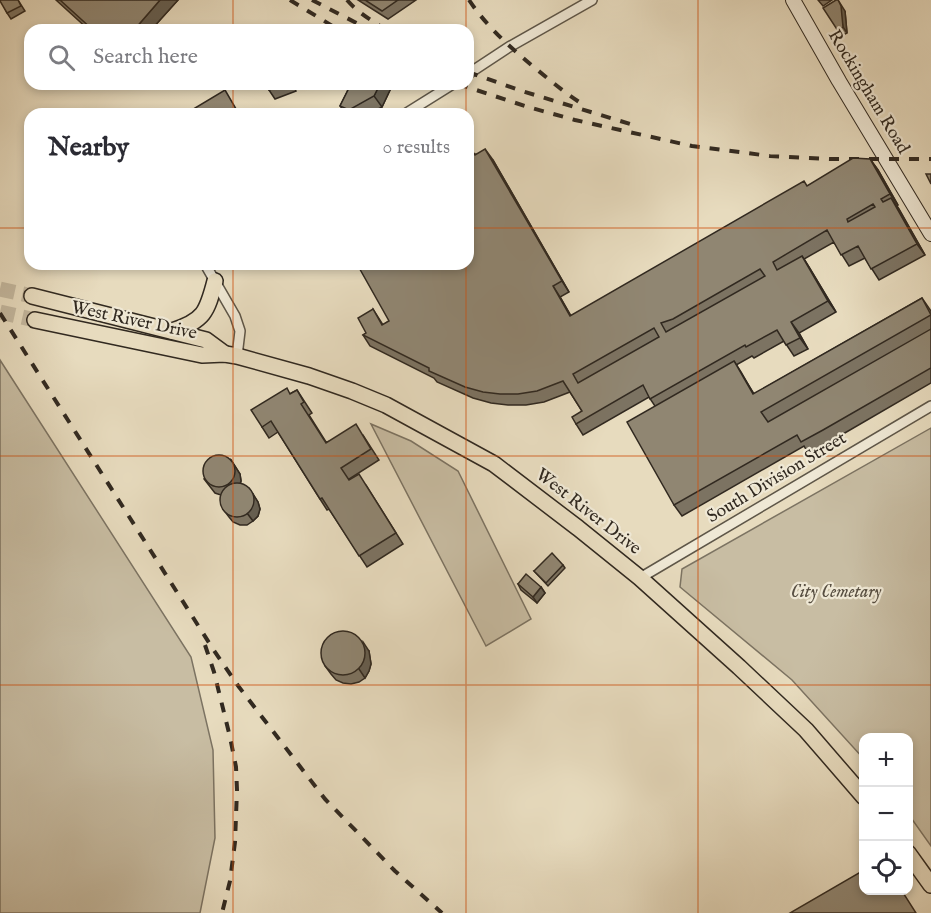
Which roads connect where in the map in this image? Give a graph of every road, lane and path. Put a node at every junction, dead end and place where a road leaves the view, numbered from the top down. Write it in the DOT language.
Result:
graph roads {
  1 [pos="592,0"];
  2 [pos="793,0"];
  3 [pos="474,70"];
  4 [pos="443,90"];
  5 [pos="415,108"];
  6 [pos="931,234"];
  7 [pos="209,270"];
  8 [pos="215,281"];
  9 [pos="32,296"];
  10 [pos="35,320"];
  11 [pos="172,331"];
  12 [pos="231,355"];
  13 [pos="931,406"];
  14 [pos="640,578"];
  15 [pos="859,791"];
  16 [pos="913,859"];
  17 [pos="931,885"];
  1 -- 3 [label="street"];
  2 -- 6 [label="street, Rockingham Road"];
  4 -- 5 [label="street"];
  7 -- 8 [label="street"];
  8 -- 11 [label="main road"];
  8 -- 12 [label="street"];
  9 -- 11 [label="main road, West River Drive"];
  10 -- 12 [label="main road, West River Drive"];
  11 -- 12 [label="main road, West River Drive"];
  12 -- 14 [label="main road, West River Drive"];
  13 -- 14 [label="street, South Division Street"];
  14 -- 15 [label="main road, West River Drive"];
  16 -- 17 [label="main road"];
}
